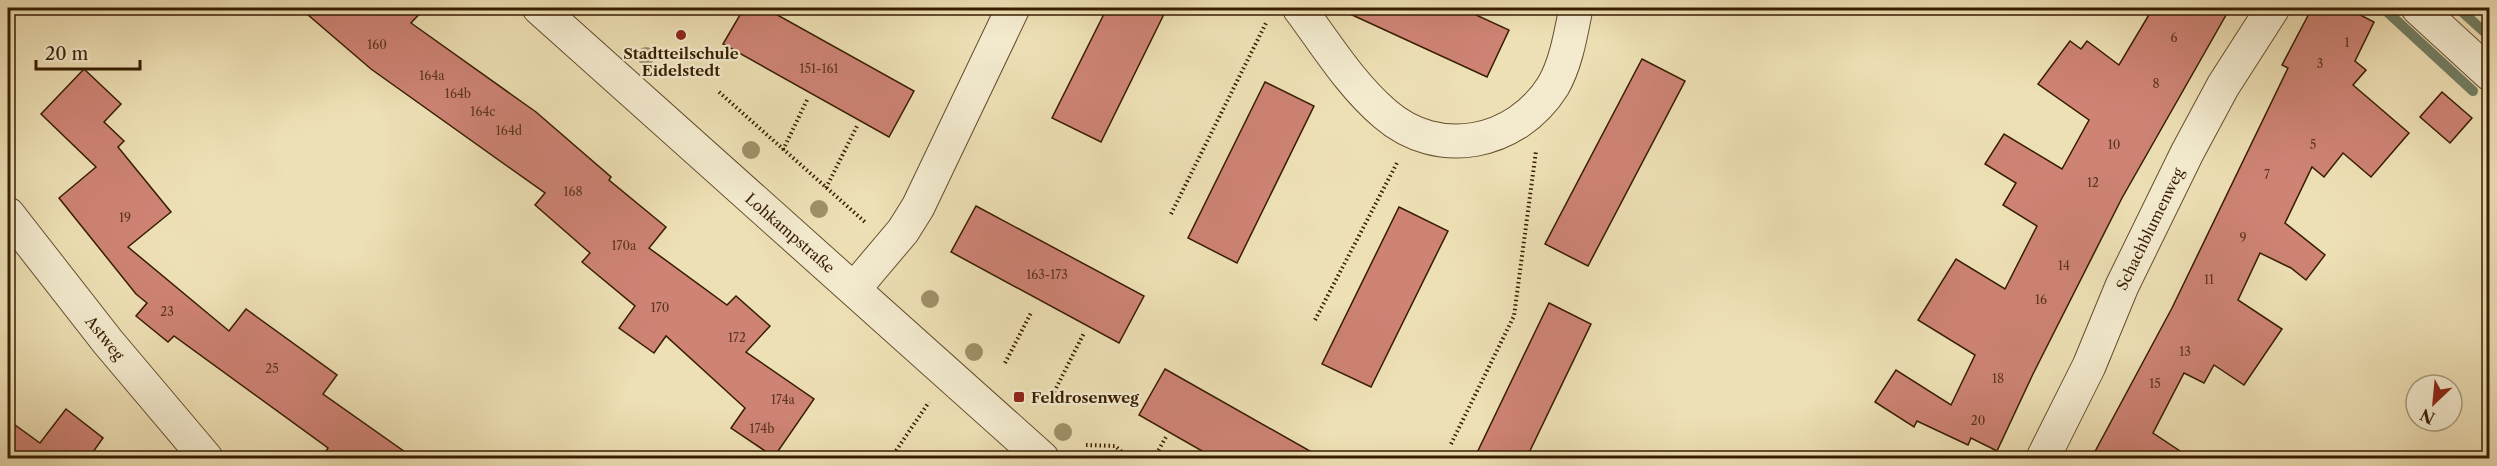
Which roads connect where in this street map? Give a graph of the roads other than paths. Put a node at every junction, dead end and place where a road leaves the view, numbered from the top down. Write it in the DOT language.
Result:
graph roads {
  1 [pos="539,8"];
  2 [pos="1013,8"];
  3 [pos="1299,8"];
  4 [pos="1576,8"];
  5 [pos="2273,8"];
  6 [pos="2418,8"];
  7 [pos="2490,74"];
  8 [pos="8,214"];
  9 [pos="854,289"];
  10 [pos="206,459"];
  11 [pos="1042,459"];
  12 [pos="2043,459"];
  1 -- 9 [label="street, Lohkampstraße"];
  2 -- 9 [label="street"];
  3 -- 4 [label="street"];
  5 -- 12 [label="street, Schachblumenweg"];
  6 -- 7 [label="street"];
  8 -- 10 [label="street, Astweg"];
  9 -- 11 [label="street, Lohkampstraße"];
}
